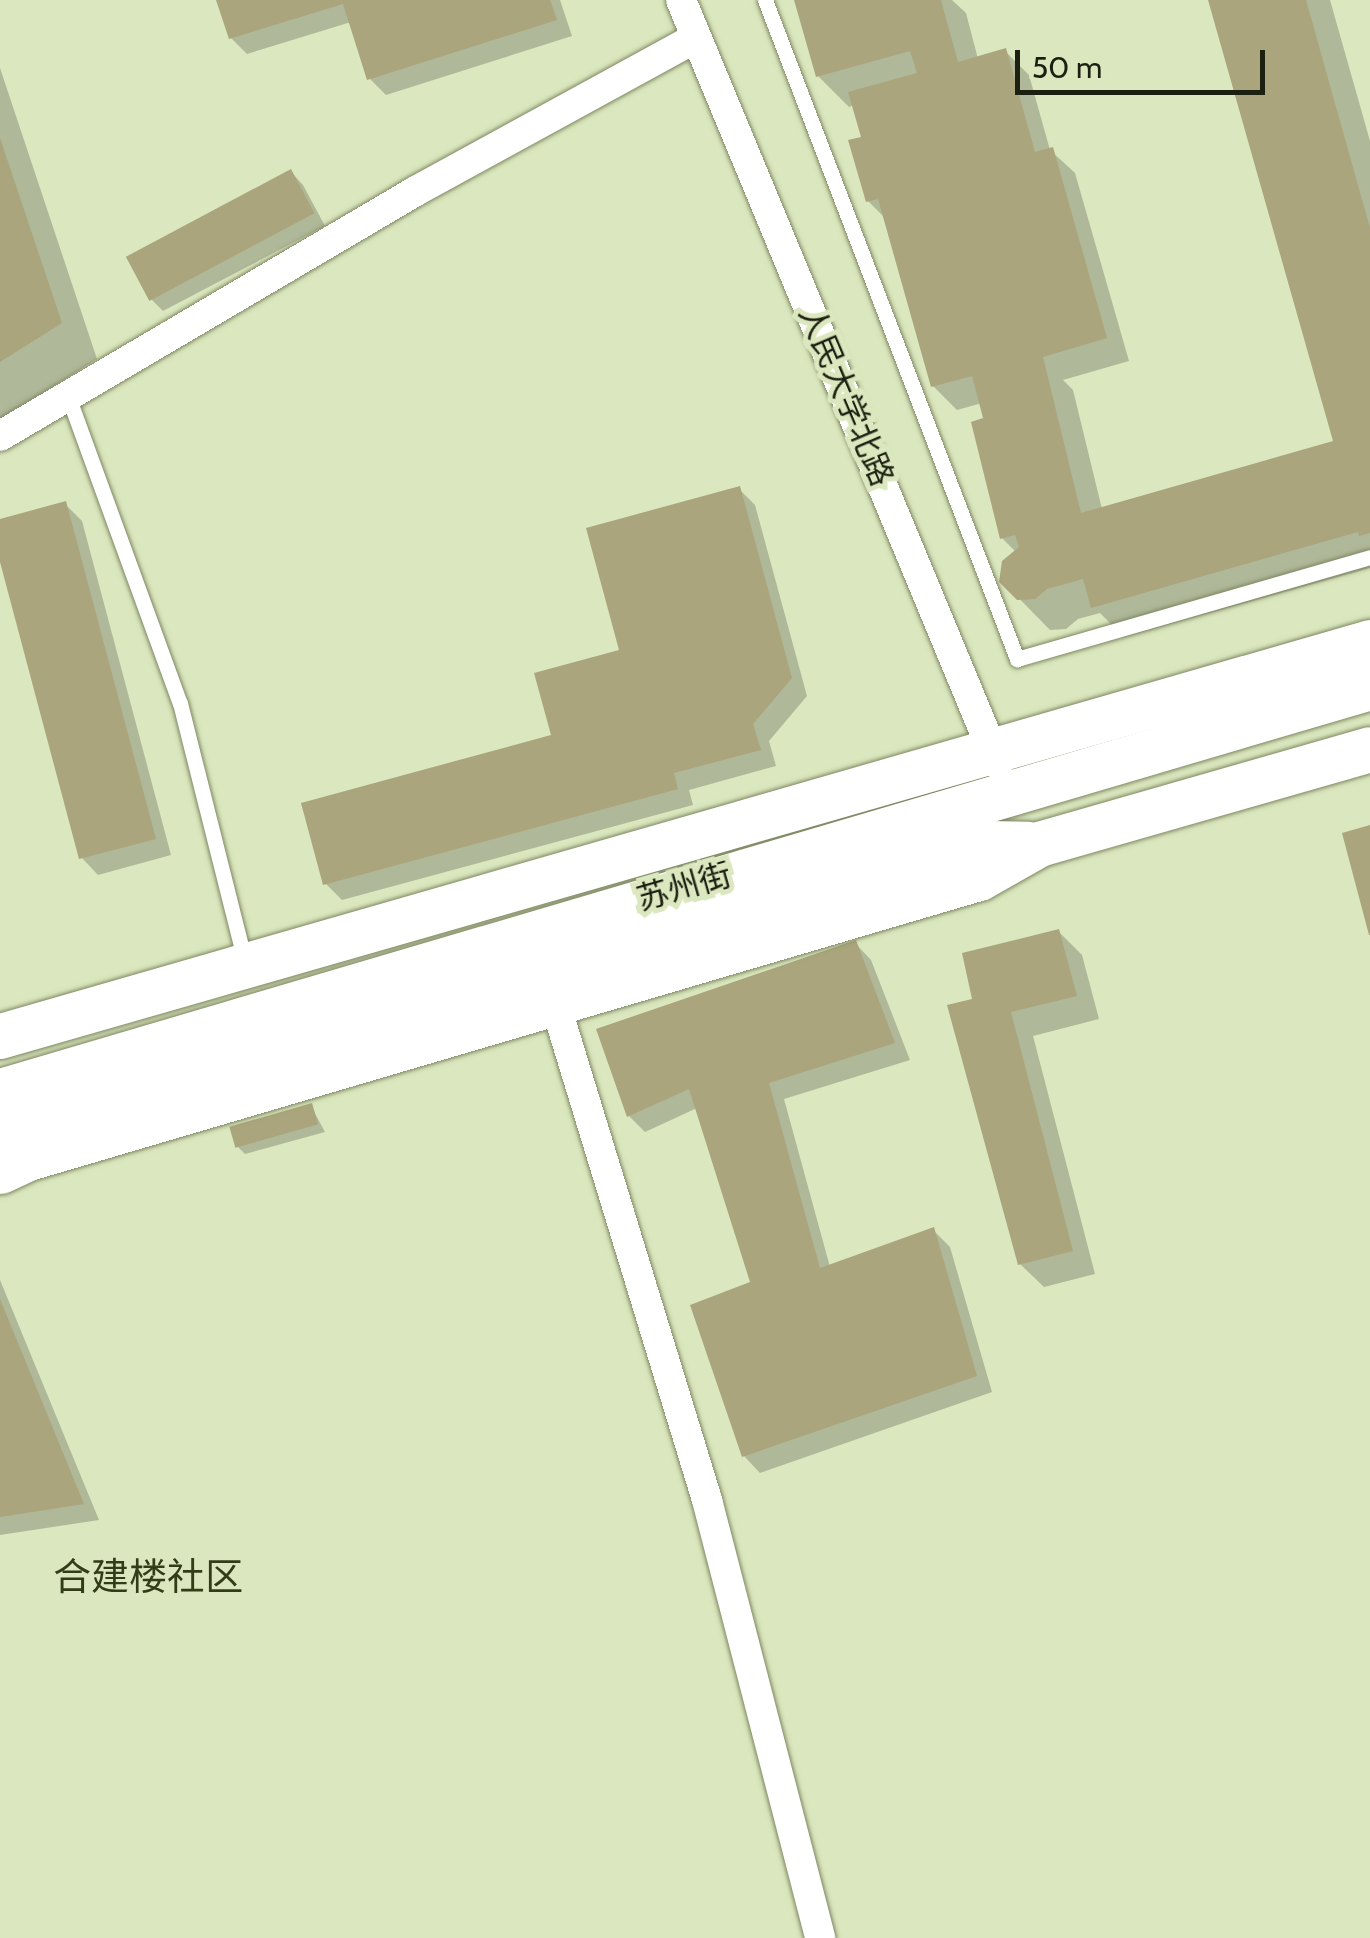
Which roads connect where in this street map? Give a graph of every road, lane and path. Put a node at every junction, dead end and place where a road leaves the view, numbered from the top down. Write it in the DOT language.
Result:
graph roads {
  1 [pos="681,0"];
  2 [pos="765,0"];
  3 [pos="696,38"];
  4 [pos="68,396"];
  5 [pos="0,436"];
  6 [pos="1370,557"];
  7 [pos="1370,642"];
  8 [pos="1370,688"];
  9 [pos="1370,749"];
  10 [pos="992,750"];
  11 [pos="1009,792"];
  12 [pos="1039,844"];
  13 [pos="246,965"];
  14 [pos="555,1003"];
  15 [pos="0,1036"];
  16 [pos="0,1091"];
  17 [pos="0,1131"];
  18 [pos="0,1171"];
  19 [pos="820,1938"];
  1 -- 3 [label="street, 人民大学北路"];
  2 -- 6 [label="lane"];
  3 -- 4 [label="street"];
  3 -- 10 [label="street, 人民大学北路"];
  4 -- 5 [label="street"];
  4 -- 13 [label="lane"];
  7 -- 10 [label="main road, 苏州街"];
  8 -- 11 [label="main road, 苏州街"];
  9 -- 12 [label="main road, 苏州街"];
  10 -- 11 [label="street, 人民大学北路"];
  10 -- 13 [label="main road, 苏州街"];
  11 -- 16 [label="main road, 苏州街"];
  12 -- 14 [label="main road, 苏州街"];
  12 -- 17 [label="main road, 苏州街"];
  13 -- 15 [label="main road, 苏州街"];
  14 -- 18 [label="main road, 苏州街"];
  14 -- 19 [label="street"];
}
